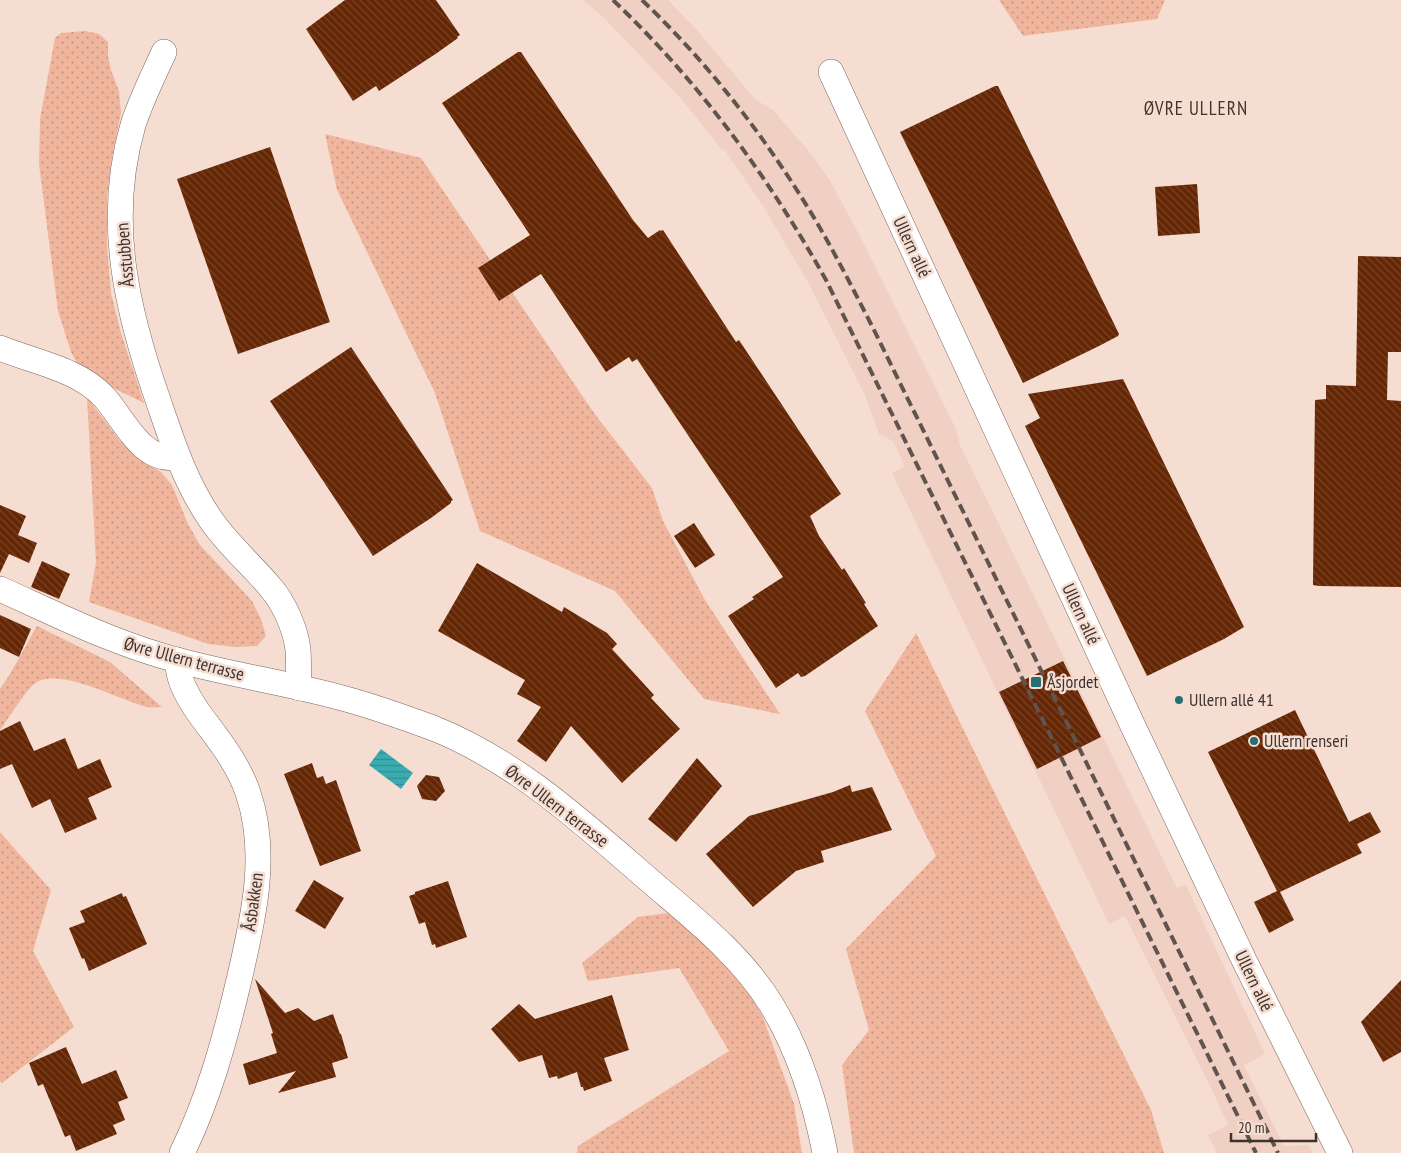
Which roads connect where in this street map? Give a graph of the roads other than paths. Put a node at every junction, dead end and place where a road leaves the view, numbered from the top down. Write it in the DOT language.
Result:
graph roads {
  1 [pos="164,52"];
  2 [pos="831,72"];
  3 [pos="0,348"];
  4 [pos="178,457"];
  5 [pos="0,589"];
  6 [pos="177,660"];
  7 [pos="299,688"];
  8 [pos="182,1153"];
  9 [pos="825,1153"];
  10 [pos="1340,1153"];
  1 -- 4 [label="street, Åsstubben"];
  2 -- 10 [label="street, Ullern allé"];
  3 -- 4 [label="street"];
  4 -- 7 [label="street, Åsstubben"];
  5 -- 6 [label="street, Øvre Ullern terrasse"];
  6 -- 7 [label="street, Øvre Ullern terrasse"];
  6 -- 8 [label="street, Åsbakken"];
  7 -- 9 [label="street, Øvre Ullern terrasse"];
}
